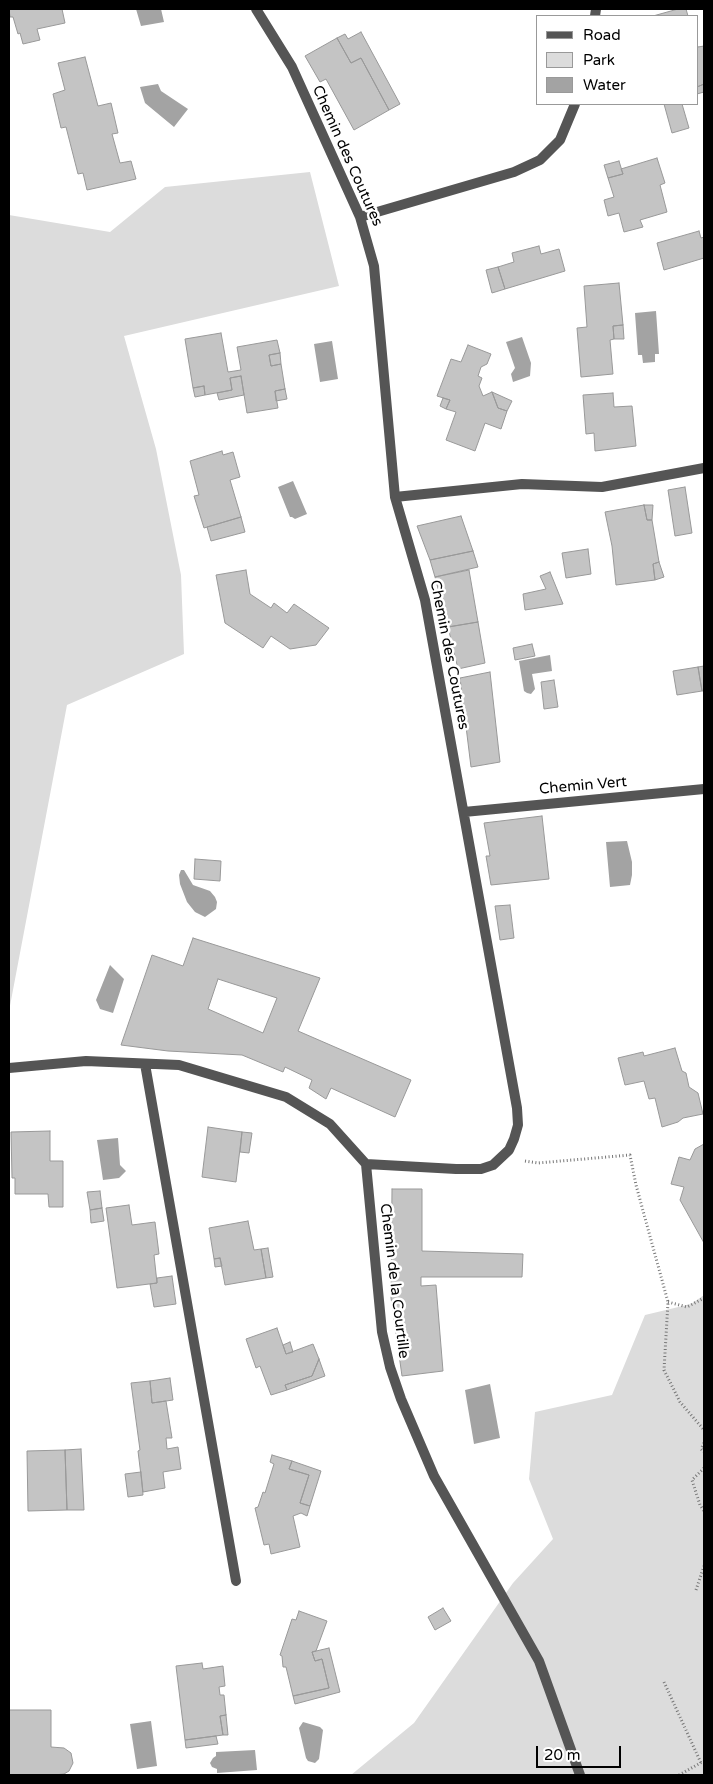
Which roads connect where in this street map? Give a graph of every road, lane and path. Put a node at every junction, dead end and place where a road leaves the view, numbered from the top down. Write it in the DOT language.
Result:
graph roads {
  1 [pos="256,9"];
  2 [pos="575,105"];
  3 [pos="360,216"];
  4 [pos="704,468"];
  5 [pos="395,497"];
  6 [pos="704,789"];
  7 [pos="464,812"];
  8 [pos="144,1064"];
  9 [pos="9,1068"];
  10 [pos="502,1158"];
  11 [pos="366,1164"];
  12 [pos="704,1298"];
  13 [pos="668,1302"];
  14 [pos="704,1430"];
  15 [pos="704,1443"];
  16 [pos="704,1452"];
  17 [pos="704,1468"];
  18 [pos="704,1510"];
  19 [pos="704,1566"];
  20 [pos="236,1581"];
  21 [pos="696,1590"];
  22 [pos="664,1682"];
  23 [pos="703,1762"];
  24 [pos="580,1775"];
  25 [pos="680,1775"];
  1 -- 3 [label="street, Chemin des Coutures"];
  2 -- 3 [label="street"];
  3 -- 5 [label="street, Chemin des Coutures"];
  4 -- 5 [label="street"];
  5 -- 7 [label="street, Chemin des Coutures"];
  6 -- 7 [label="street, Chemin Vert"];
  7 -- 10 [label="street, Chemin des Coutures"];
  8 -- 9 [label="street"];
  8 -- 11 [label="street"];
  8 -- 20 [label="street"];
  10 -- 11 [label="street"];
  10 -- 13 [label="path"];
  11 -- 24 [label="street, Chemin de la Courtille"];
  12 -- 13 [label="path"];
  13 -- 14 [label="path"];
  15 -- 16 [label="path"];
  17 -- 18 [label="path"];
  19 -- 21 [label="path"];
  22 -- 23 [label="path"];
  23 -- 25 [label="path"];
}
